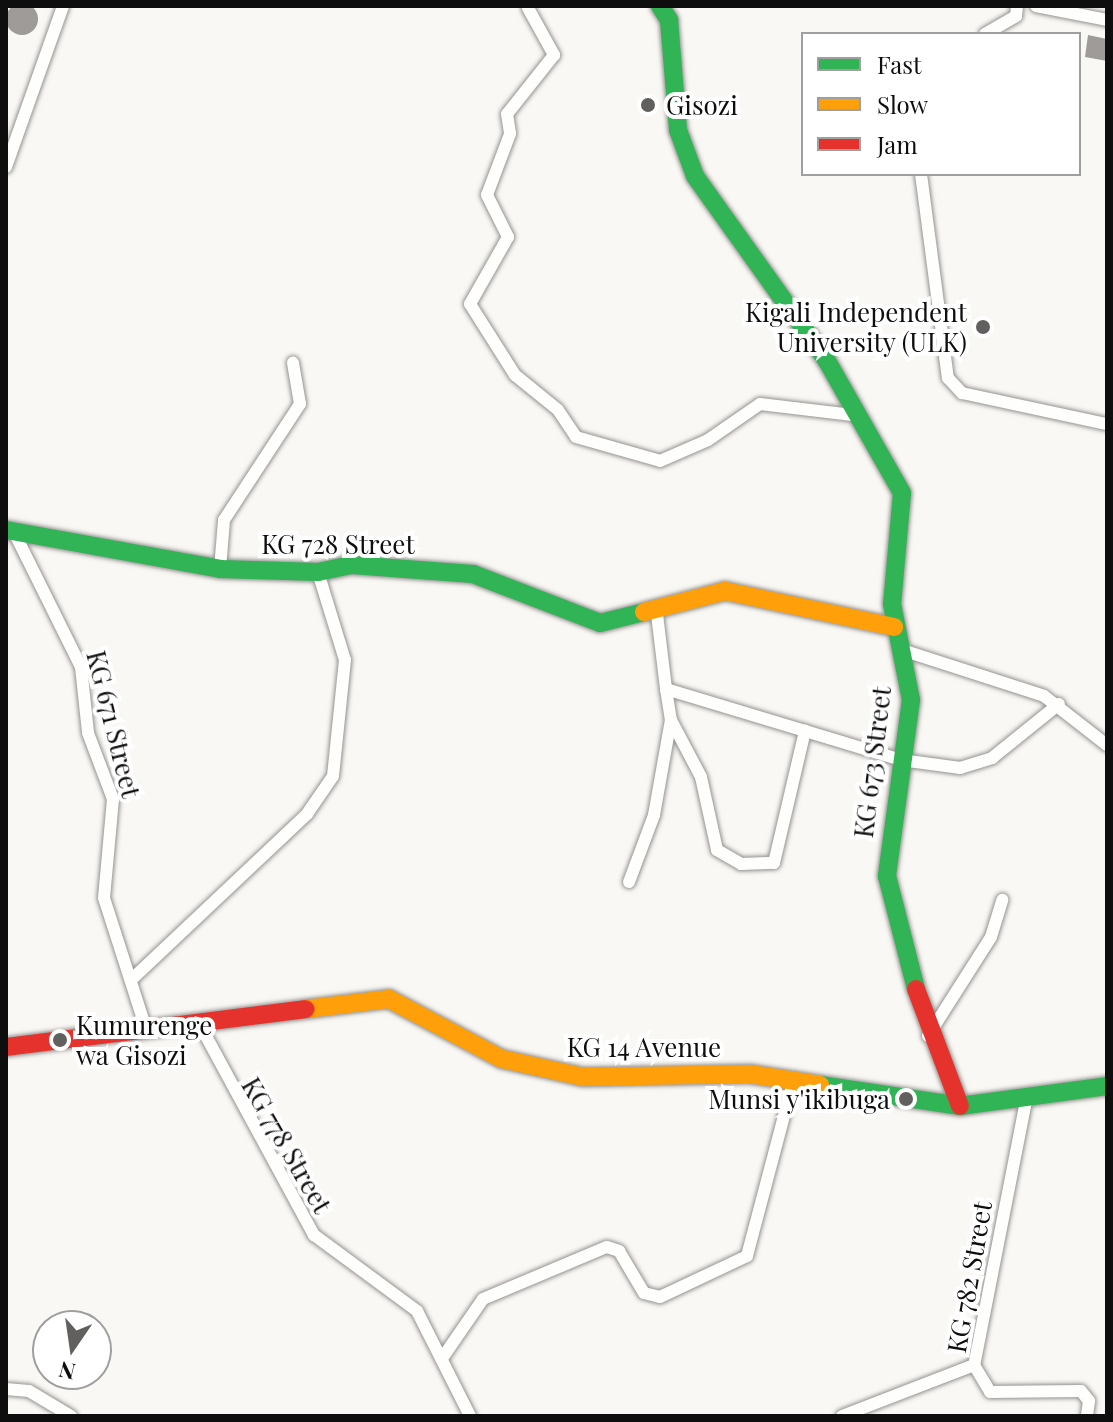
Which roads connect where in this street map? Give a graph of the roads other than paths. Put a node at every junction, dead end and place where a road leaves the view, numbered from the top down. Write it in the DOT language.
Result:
graph roads {
  1 [pos="63,6"];
  2 [pos="660,6"];
  3 [pos="1017,6"];
  4 [pos="1036,6"];
  5 [pos="528,7"];
  6 [pos="1104,15"];
  7 [pos="988,32"];
  8 [pos="6,167"];
  9 [pos="921,176"];
  10 [pos="293,363"];
  11 [pos="852,415"];
  12 [pos="1107,424"];
  13 [pos="10,531"];
  14 [pos="220,569"];
  15 [pos="318,572"];
  16 [pos="656,606"];
  17 [pos="894,627"];
  18 [pos="902,650"];
  19 [pos="666,689"];
  20 [pos="1059,704"];
  21 [pos="671,720"];
  22 [pos="805,731"];
  23 [pos="1107,745"];
  24 [pos="901,760"];
  25 [pos="629,882"];
  26 [pos="1002,900"];
  27 [pos="131,980"];
  28 [pos="201,1027"];
  29 [pos="146,1029"];
  30 [pos="928,1036"];
  31 [pos="6,1047"];
  32 [pos="794,1078"];
  33 [pos="1107,1086"];
  34 [pos="1027,1096"];
  35 [pos="960,1106"];
  36 [pos="443,1357"];
  37 [pos="974,1365"];
  38 [pos="6,1389"];
  39 [pos="71,1416"];
  40 [pos="470,1416"];
  41 [pos="842,1416"];
  42 [pos="1087,1416"];
  1 -- 8 [label="street"];
  2 -- 11 [label="street, KG 673 Street"];
  3 -- 7 [label="street"];
  4 -- 6 [label="street"];
  5 -- 11 [label="street"];
  9 -- 12 [label="street"];
  10 -- 14 [label="street"];
  11 -- 17 [label="street, KG 673 Street"];
  13 -- 14 [label="street, KG 728 Street"];
  13 -- 27 [label="street, KG 671 Street"];
  14 -- 15 [label="street, KG 728 Street"];
  15 -- 16 [label="street, KG 728 Street"];
  15 -- 27 [label="street"];
  16 -- 17 [label="street, KG 728 Street"];
  16 -- 19 [label="street"];
  17 -- 18 [label="street, KG 673 Street"];
  18 -- 20 [label="street"];
  18 -- 24 [label="street, KG 673 Street"];
  19 -- 21 [label="street"];
  19 -- 22 [label="street"];
  20 -- 23 [label="street"];
  20 -- 24 [label="street"];
  21 -- 22 [label="street"];
  21 -- 25 [label="street"];
  22 -- 24 [label="street"];
  24 -- 30 [label="street, KG 673 Street"];
  26 -- 30 [label="street"];
  27 -- 29 [label="street, KG 671 Street"];
  28 -- 29 [label="street, KG 14 Avenue"];
  28 -- 32 [label="street, KG 14 Avenue"];
  28 -- 36 [label="street, KG 778 Street"];
  29 -- 31 [label="street, KG 14 Avenue"];
  30 -- 35 [label="street, KG 673 Street"];
  32 -- 35 [label="street, KG 14 Avenue"];
  32 -- 36 [label="street"];
  33 -- 34 [label="street, KG 14 Avenue"];
  34 -- 35 [label="street, KG 14 Avenue"];
  34 -- 37 [label="street, KG 782 Street"];
  36 -- 40 [label="street, KG 778 Street"];
  37 -- 41 [label="street"];
  37 -- 42 [label="street, KG 782 Street"];
  38 -- 39 [label="street"];
}
